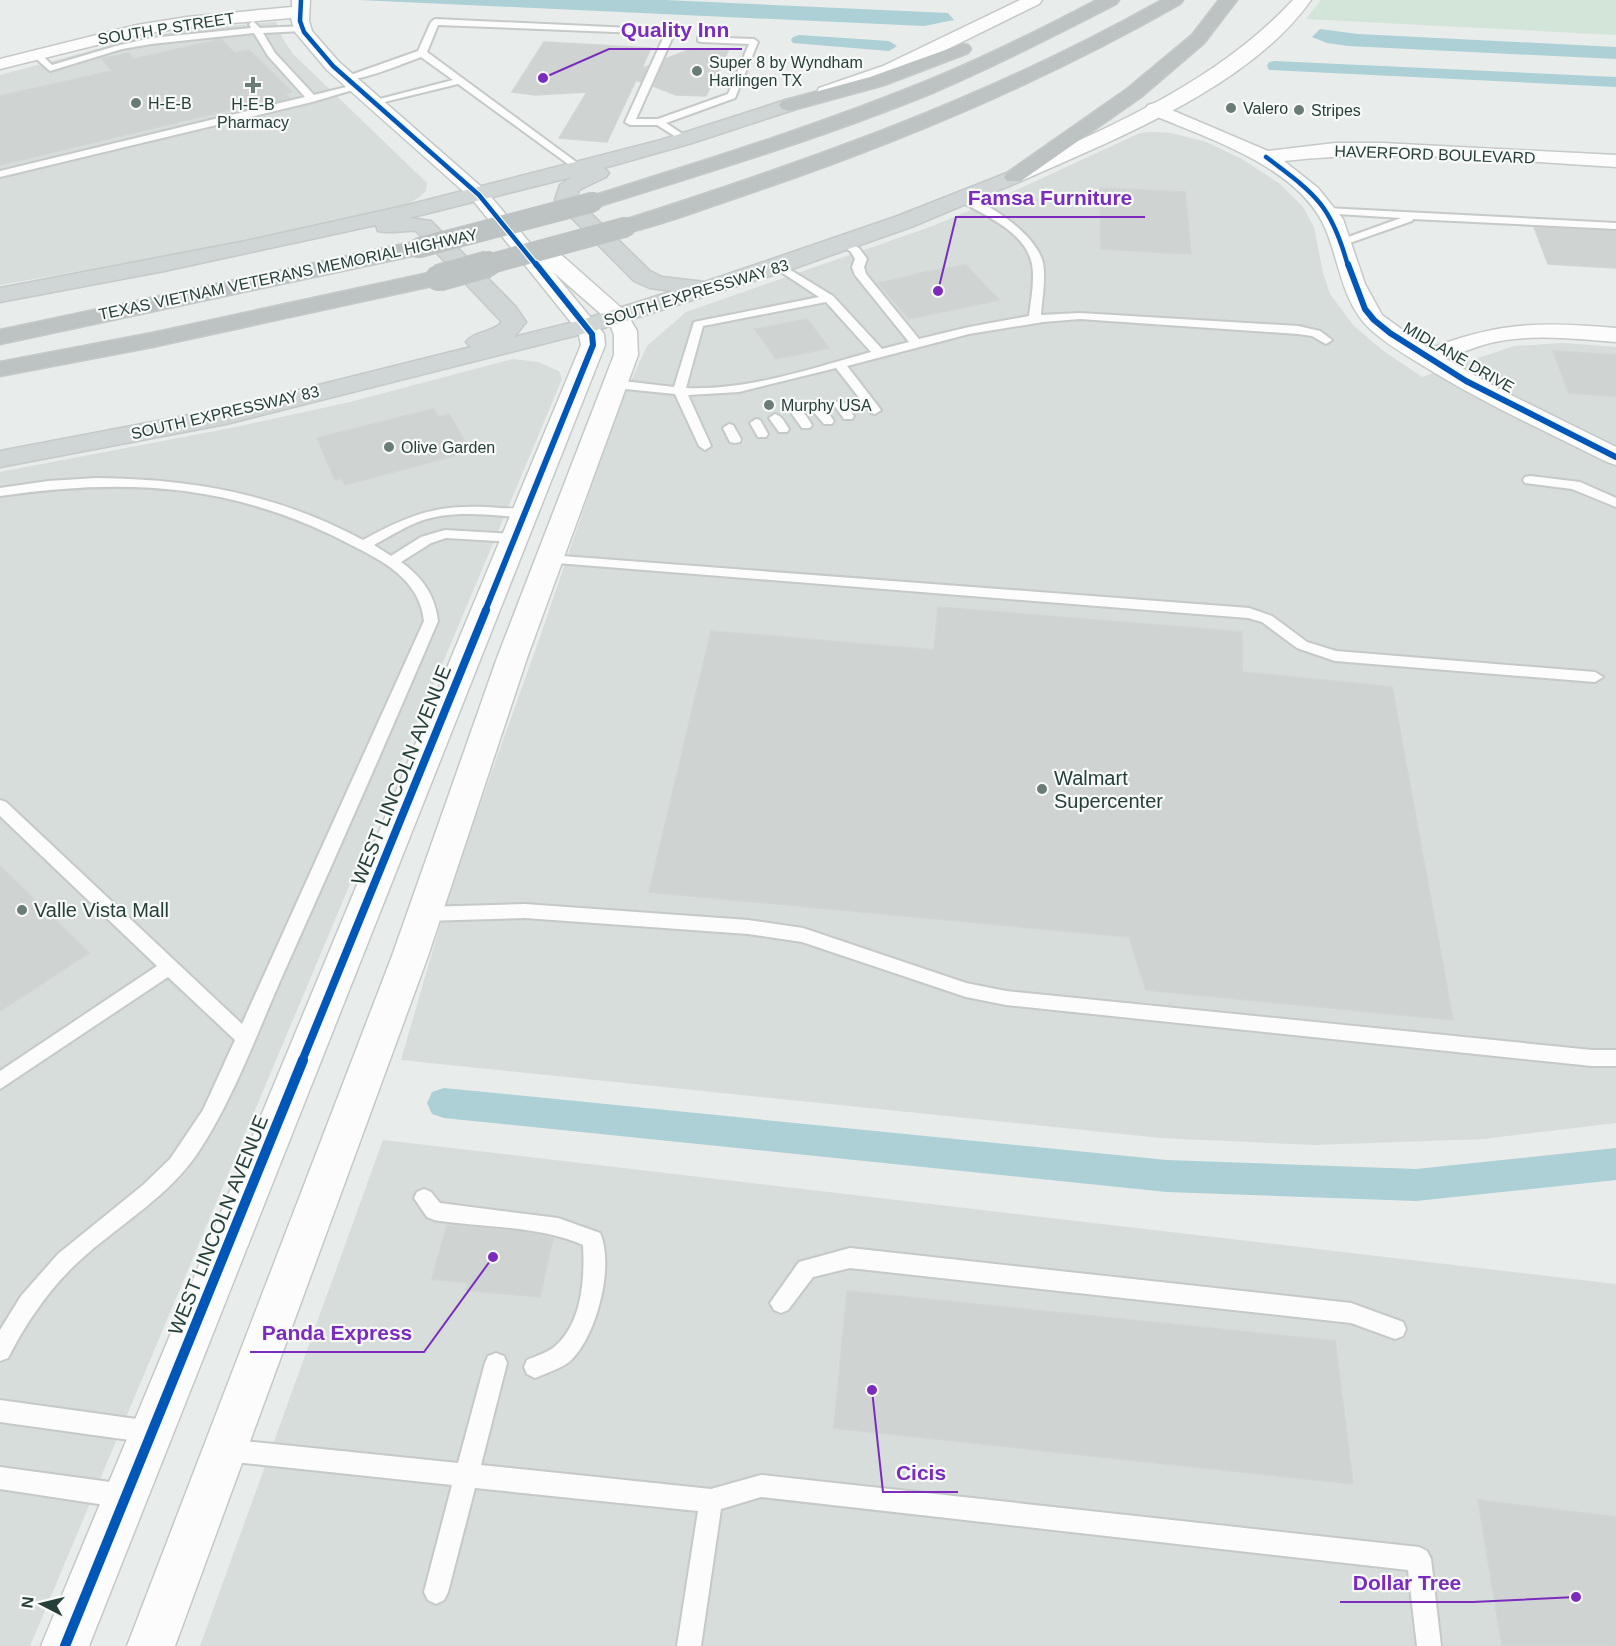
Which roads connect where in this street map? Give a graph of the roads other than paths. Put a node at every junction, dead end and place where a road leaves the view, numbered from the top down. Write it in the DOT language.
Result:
graph roads {
  1 [pos="1033,0"];
  2 [pos="1110,0"];
  3 [pos="1174,0"];
  4 [pos="1228,0"];
  5 [pos="1302,0"];
  6 [pos="1053,5"];
  7 [pos="301,14"];
  8 [pos="252,23"];
  9 [pos="701,39"];
  10 [pos="422,53"];
  11 [pos="0,64"];
  12 [pos="460,81"];
  13 [pos="352,83"];
  14 [pos="312,99"];
  15 [pos="375,103"];
  16 [pos="789,105"];
  17 [pos="1155,109"];
  18 [pos="659,122"];
  19 [pos="684,139"];
  20 [pos="653,149"];
  21 [pos="1266,157"];
  22 [pos="1616,161"];
  23 [pos="579,169"];
  24 [pos="0,174"];
  25 [pos="1014,177"];
  26 [pos="479,195"];
  27 [pos="962,198"];
  28 [pos="1326,211"];
  29 [pos="1423,216"];
  30 [pos="1616,226"];
  31 [pos="844,243"];
  32 [pos="1341,243"];
  33 [pos="210,257"];
  34 [pos="778,266"];
  35 [pos="714,287"];
  36 [pos="0,296"];
  37 [pos="829,298"];
  38 [pos="1035,318"];
  39 [pos="602,321"];
  40 [pos="1616,334"];
  41 [pos="1,336"];
  42 [pos="1326,340"];
  43 [pos="916,343"];
  44 [pos="101,350"];
  45 [pos="879,353"];
  46 [pos="1428,358"];
  47 [pos="0,362"];
  48 [pos="840,365"];
  49 [pos="0,369"];
  50 [pos="615,384"];
  51 [pos="679,390"];
  52 [pos="275,402"];
  53 [pos="818,410"];
  54 [pos="875,410"];
  55 [pos="798,414"];
  56 [pos="828,421"];
  57 [pos="806,425"];
  58 [pos="705,446"];
  59 [pos="1616,457"];
  60 [pos="0,459"];
  61 [pos="1530,480"];
  62 [pos="0,492"];
  63 [pos="1616,503"];
  64 [pos="520,526"];
  65 [pos="364,545"];
  66 [pos="549,559"];
  67 [pos="392,562"];
  68 [pos="1595,677"];
  69 [pos="0,806"];
  70 [pos="424,914"];
  71 [pos="169,966"];
  72 [pos="246,1039"];
  73 [pos="1616,1058"];
  74 [pos="0,1080"];
  75 [pos="424,1198"];
  76 [pos="781,1304"];
  77 [pos="1395,1329"];
  78 [pos="0,1351"];
  79 [pos="496,1363"];
  80 [pos="535,1367"];
  81 [pos="0,1411"];
  82 [pos="151,1432"];
  83 [pos="225,1450"];
  84 [pos="466,1476"];
  85 [pos="0,1478"];
  86 [pos="125,1496"];
  87 [pos="711,1501"];
  88 [pos="436,1592"];
  89 [pos="65,1646"];
  90 [pos="151,1646"];
  91 [pos="689,1646"];
  92 [pos="1429,1646"];
  1 -- 16 [label="street"];
  2 -- 41 [label="highway, TEXAS VIETNAM VETERANS MEMORIAL HIGHWAY, bridge"];
  3 -- 44 [label="highway, TEXAS VIETNAM VETERANS MEMORIAL HIGHWAY, bridge"];
  4 -- 25 [label="highway"];
  5 -- 17 [label="street, SOUTH EXPRESSWAY 83"];
  6 -- 16 [label="highway"];
  7 -- 8 [label="street, SOUTH P STREET"];
  7 -- 13 [label="street"];
  8 -- 11 [label="street, SOUTH P STREET"];
  8 -- 14 [label="lane"];
  9 -- 18 [label="lane"];
  10 -- 12 [label="lane"];
  10 -- 13 [label="lane"];
  10 -- 18 [label="lane"];
  12 -- 15 [label="lane"];
  12 -- 23 [label="lane"];
  13 -- 14 [label="lane"];
  13 -- 15 [label="street"];
  14 -- 24 [label="lane"];
  15 -- 26 [label="street"];
  16 -- 19 [label="main road"];
  17 -- 21 [label="street, HAVERFORD BOULEVARD"];
  17 -- 25 [label="street, SOUTH EXPRESSWAY 83"];
  18 -- 19 [label="lane"];
  19 -- 20 [label="main road"];
  20 -- 23 [label="main road"];
  20 -- 35 [label="main road"];
  21 -- 22 [label="street, HAVERFORD BOULEVARD"];
  21 -- 28 [label="street, MIDLANE DRIVE"];
  23 -- 26 [label="main road"];
  25 -- 27 [label="main road, SOUTH EXPRESSWAY 83"];
  26 -- 33 [label="main road"];
  26 -- 39 [label="street"];
  26 -- 39 [label="street"];
  27 -- 31 [label="main road, SOUTH EXPRESSWAY 83"];
  27 -- 38 [label="lane"];
  28 -- 29 [label="lane"];
  28 -- 32 [label="street, MIDLANE DRIVE"];
  29 -- 30 [label="lane"];
  29 -- 32 [label="lane"];
  31 -- 34 [label="main road, SOUTH EXPRESSWAY 83"];
  31 -- 43 [label="lane"];
  32 -- 46 [label="street, MIDLANE DRIVE"];
  33 -- 36 [label="main road"];
  33 -- 52 [label="main road"];
  34 -- 35 [label="main road, SOUTH EXPRESSWAY 83"];
  34 -- 37 [label="lane"];
  35 -- 39 [label="main road, SOUTH EXPRESSWAY 83"];
  37 -- 45 [label="lane"];
  37 -- 51 [label="lane"];
  38 -- 42 [label="lane"];
  38 -- 43 [label="lane"];
  39 -- 50 [label="street"];
  39 -- 52 [label="main road, SOUTH EXPRESSWAY 83"];
  39 -- 64 [label="street, WEST LINCOLN AVENUE"];
  40 -- 46 [label="street"];
  43 -- 45 [label="lane"];
  44 -- 47 [label="highway"];
  44 -- 49 [label="highway"];
  45 -- 48 [label="lane"];
  46 -- 59 [label="street, MIDLANE DRIVE"];
  48 -- 51 [label="lane"];
  48 -- 54 [label="lane"];
  50 -- 51 [label="lane"];
  50 -- 66 [label="street"];
  51 -- 58 [label="lane"];
  52 -- 60 [label="main road, SOUTH EXPRESSWAY 83"];
  53 -- 56 [label="lane"];
  55 -- 57 [label="lane"];
  61 -- 63 [label="lane"];
  62 -- 65 [label="lane"];
  64 -- 65 [label="lane"];
  64 -- 67 [label="lane"];
  64 -- 82 [label="street, WEST LINCOLN AVENUE"];
  65 -- 67 [label="lane"];
  66 -- 68 [label="lane"];
  66 -- 70 [label="street"];
  67 -- 72 [label="lane"];
  69 -- 71 [label="lane"];
  70 -- 73 [label="lane"];
  70 -- 83 [label="street"];
  71 -- 72 [label="lane"];
  71 -- 74 [label="lane"];
  72 -- 78 [label="lane"];
  75 -- 80 [label="lane"];
  76 -- 77 [label="lane"];
  79 -- 84 [label="lane"];
  81 -- 82 [label="lane"];
  82 -- 86 [label="street, WEST LINCOLN AVENUE"];
  83 -- 84 [label="lane"];
  83 -- 90 [label="street"];
  84 -- 87 [label="lane"];
  84 -- 88 [label="lane"];
  85 -- 86 [label="lane"];
  86 -- 89 [label="street, WEST LINCOLN AVENUE"];
  87 -- 91 [label="lane"];
  87 -- 92 [label="lane"];
}
